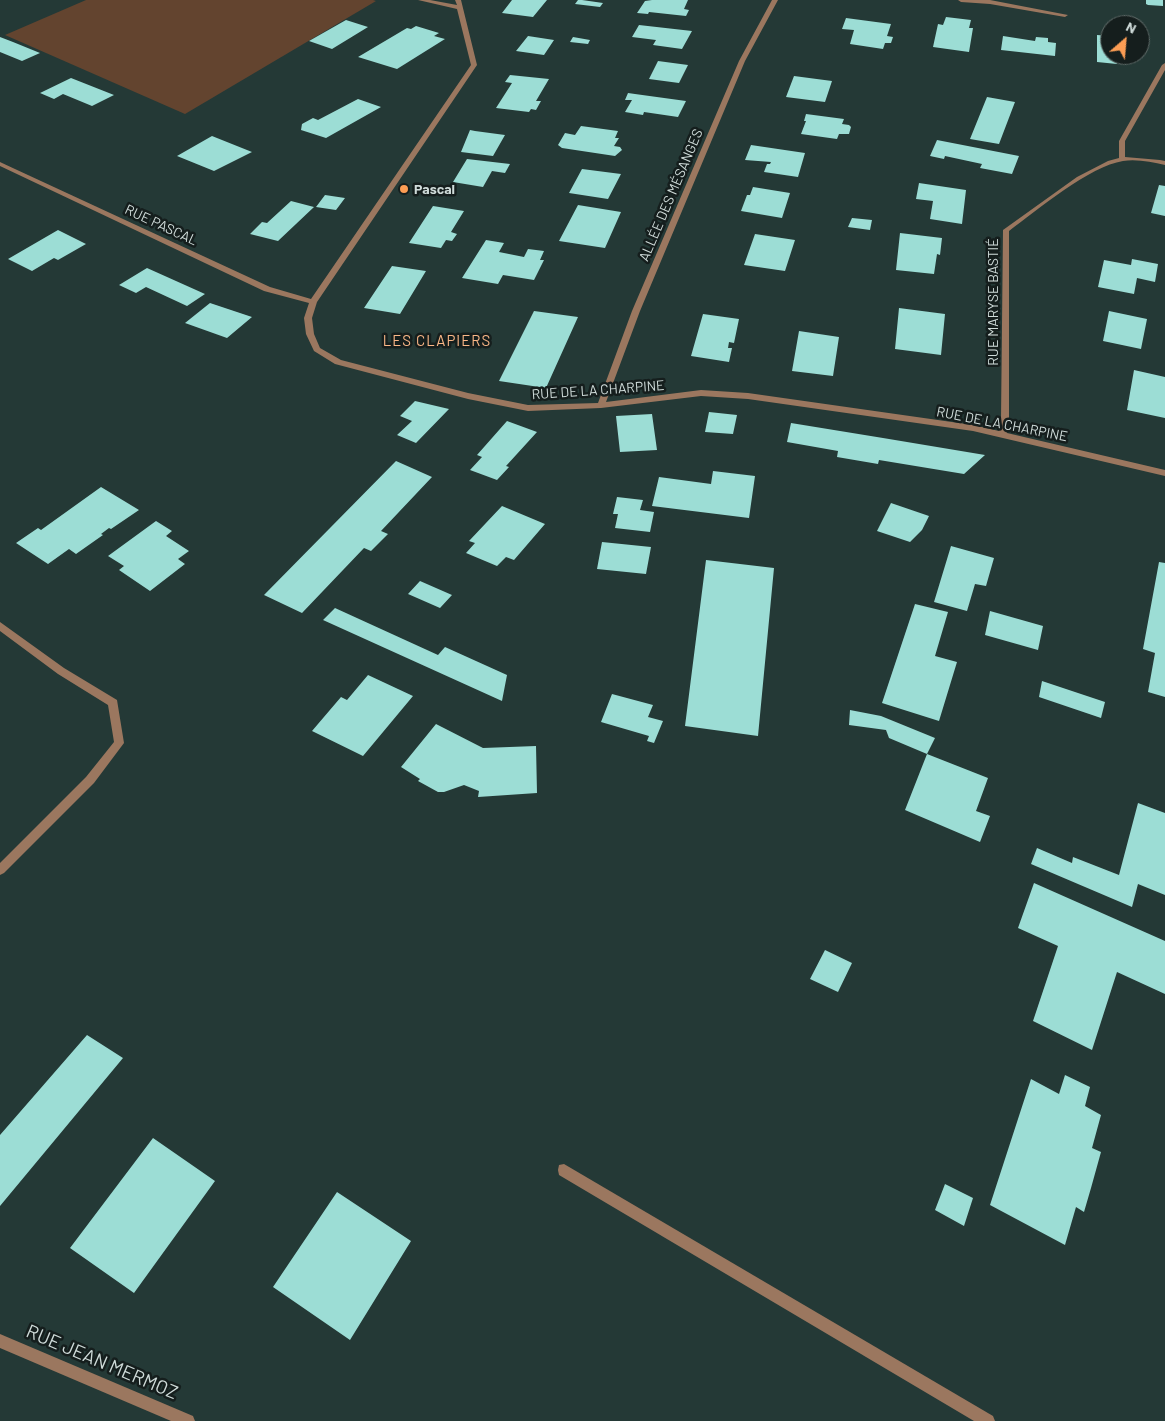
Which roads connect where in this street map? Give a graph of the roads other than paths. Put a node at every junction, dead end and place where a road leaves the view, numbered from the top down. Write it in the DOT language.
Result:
graph roads {
  1 [pos="422,0"];
  2 [pos="775,0"];
  3 [pos="961,0"];
  4 [pos="458,4"];
  5 [pos="1065,15"];
  6 [pos="1165,65"];
  7 [pos="1122,160"];
  8 [pos="1165,163"];
  9 [pos="0,164"];
  10 [pos="313,302"];
  11 [pos="601,405"];
  12 [pos="1003,434"];
  13 [pos="1165,473"];
  14 [pos="0,626"];
  15 [pos="0,870"];
  16 [pos="564,1170"];
  17 [pos="0,1340"];
  18 [pos="188,1421"];
  19 [pos="988,1421"];
  1 -- 4 [label="street"];
  2 -- 11 [label="street, ALLÉE DES MÉSANGES"];
  3 -- 5 [label="street"];
  4 -- 10 [label="street, RUE DE LA CHARPINE"];
  6 -- 7 [label="street"];
  7 -- 8 [label="street, RUE MARYSE BASTIÉ"];
  7 -- 12 [label="street, RUE MARYSE BASTIÉ"];
  9 -- 10 [label="street, RUE PASCAL"];
  10 -- 11 [label="street, RUE DE LA CHARPINE"];
  11 -- 12 [label="street, RUE DE LA CHARPINE"];
  12 -- 13 [label="street, RUE DE LA CHARPINE"];
  14 -- 15 [label="street"];
  16 -- 19 [label="street"];
  17 -- 18 [label="street, RUE JEAN MERMOZ"];
}
